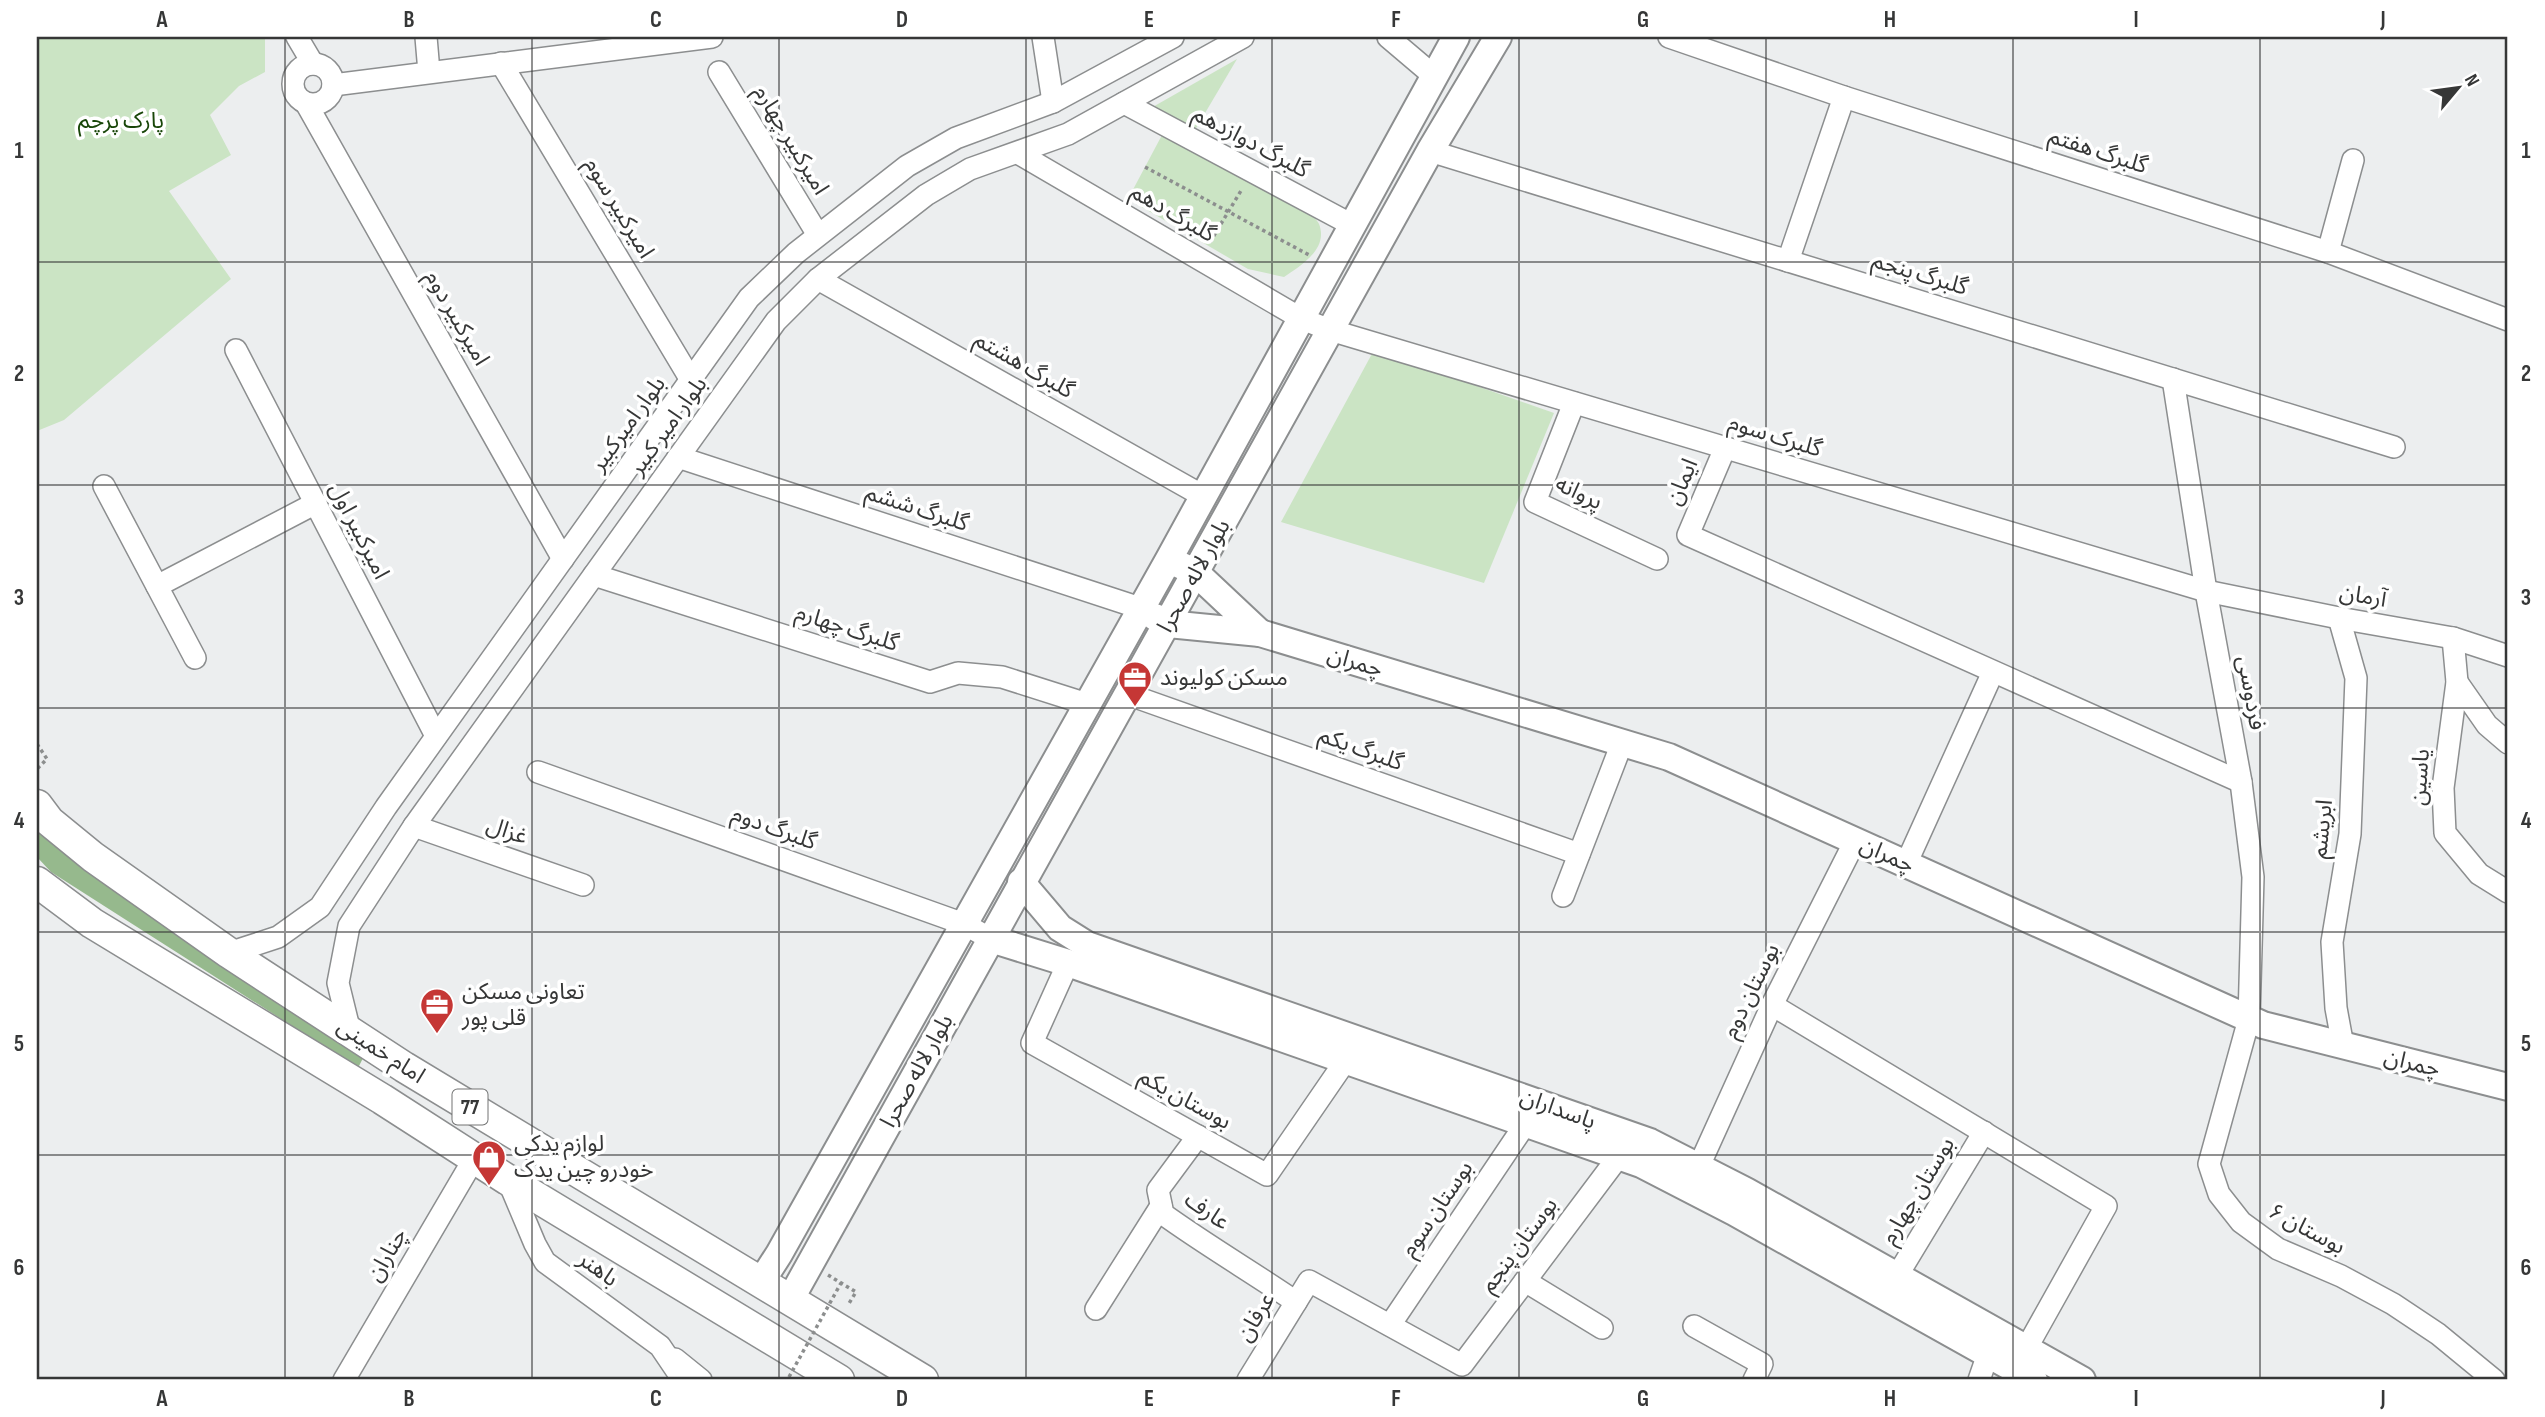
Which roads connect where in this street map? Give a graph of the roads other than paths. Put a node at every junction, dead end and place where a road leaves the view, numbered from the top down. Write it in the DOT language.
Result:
graph roads {
  1 [pos="297,37"];
  2 [pos="426,37"];
  3 [pos="712,37"];
  4 [pos="1043,37"];
  5 [pos="1172,37"];
  6 [pos="1243,37"];
  7 [pos="1388,37"];
  8 [pos="1456,37"];
  9 [pos="1498,37"];
  10 [pos="1669,37"];
  11 [pos="608,43"];
  12 [pos="501,63"];
  13 [pos="313,64"];
  14 [pos="429,72"];
  15 [pos="719,72"];
  16 [pos="1434,76"];
  17 [pos="333,85"];
  18 [pos="1844,97"];
  19 [pos="1053,102"];
  20 [pos="306,103"];
  21 [pos="1124,103"];
  22 [pos="1430,151"];
  23 [pos="1018,153"];
  24 [pos="2353,160"];
  25 [pos="1354,226"];
  26 [pos="818,235"];
  27 [pos="2328,252"];
  28 [pos="1788,261"];
  29 [pos="818,279"];
  30 [pos="750,298"];
  31 [pos="1302,319"];
  32 [pos="2508,320"];
  33 [pos="776,321"];
  34 [pos="1329,330"];
  35 [pos="236,350"];
  36 [pos="2173,379"];
  37 [pos="691,380"];
  38 [pos="1574,403"];
  39 [pos="2394,447"];
  40 [pos="1724,448"];
  41 [pos="678,457"];
  42 [pos="104,486"];
  43 [pos="1203,496"];
  44 [pos="316,503"];
  45 [pos="563,559"];
  46 [pos="1169,559"];
  47 [pos="1657,559"];
  48 [pos="1195,572"];
  49 [pos="594,575"];
  50 [pos="157,586"];
  51 [pos="2206,591"];
  52 [pos="1140,608"];
  53 [pos="2339,618"];
  54 [pos="1168,624"];
  55 [pos="1260,633"];
  56 [pos="2453,638"];
  57 [pos="2508,656"];
  58 [pos="195,658"];
  59 [pos="1993,672"];
  60 [pos="2457,682"];
  61 [pos="1127,694"];
  62 [pos="1087,704"];
  63 [pos="436,736"];
  64 [pos="1622,743"];
  65 [pos="2508,743"];
  66 [pos="538,772"];
  67 [pos="2241,782"];
  68 [pos="37,806"];
  69 [pos="414,827"];
  70 [pos="1856,841"];
  71 [pos="1579,854"];
  72 [pos="1906,864"];
  73 [pos="37,882"];
  74 [pos="1021,882"];
  75 [pos="583,885"];
  76 [pos="2508,892"];
  77 [pos="1563,896"];
  78 [pos="964,924"];
  79 [pos="991,939"];
  80 [pos="229,953"];
  81 [pos="1068,963"];
  82 [pos="1772,1005"];
  83 [pos="2249,1019"];
  84 [pos="350,1032"];
  85 [pos="2343,1046"];
  86 [pos="1350,1049"];
  87 [pos="404,1067"];
  88 [pos="2508,1087"];
  89 [pos="382,1099"];
  90 [pos="1526,1123"];
  91 [pos="1984,1132"];
  92 [pos="1198,1136"];
  93 [pos="1619,1156"];
  94 [pos="475,1157"];
  95 [pos="1699,1166"];
  96 [pos="508,1180"];
  97 [pos="1161,1206"];
  98 [pos="557,1209"];
  99 [pos="791,1233"];
  100 [pos="535,1244"];
  101 [pos="820,1260"];
  102 [pos="1897,1276"];
  103 [pos="1525,1281"];
  104 [pos="761,1282"];
  105 [pos="790,1300"];
  106 [pos="1296,1302"];
  107 [pos="1096,1309"];
  108 [pos="1390,1325"];
  109 [pos="1694,1326"];
  110 [pos="1602,1328"];
  111 [pos="660,1346"];
  112 [pos="2026,1349"];
  113 [pos="1988,1354"];
  114 [pos="344,1380"];
  115 [pos="683,1380"];
  116 [pos="701,1380"];
  117 [pos="839,1380"];
  118 [pos="923,1380"];
  119 [pos="1248,1380"];
  120 [pos="1754,1380"];
  121 [pos="1979,1380"];
  122 [pos="2034,1380"];
  123 [pos="2082,1380"];
  124 [pos="2494,1380"];
  1 -- 13 [label="street"];
  2 -- 14 [label="street"];
  3 -- 11 [label="street"];
  4 -- 19 [label="street"];
  5 -- 19 [label="street, بلوار امیرکبیر"];
  6 -- 21 [label="street, بلوار امیر کبیر"];
  7 -- 16 [label="street"];
  8 -- 16 [label="main road, بلوار لاله صحرا"];
  9 -- 22 [label="main road, بلوار لاله صحرا"];
  10 -- 18 [label="street, گلبرگ هفتم"];
  11 -- 12 [label="street"];
  12 -- 14 [label="street"];
  12 -- 37 [label="street, امیرکبیر سوم"];
  13 -- 17 [label="street"];
  13 -- 20 [label="street"];
  14 -- 17 [label="street"];
  15 -- 26 [label="street, امیرکبیر چهارم"];
  16 -- 25 [label="main road, بلوار لاله صحرا"];
  17 -- 20 [label="street"];
  18 -- 27 [label="street, گلبرگ هفتم"];
  18 -- 28 [label="street"];
  19 -- 26 [label="street, بلوار امیرکبیر"];
  20 -- 45 [label="street, امیرکبیر دوم"];
  21 -- 23 [label="street, بلوار امیر کبیر"];
  21 -- 25 [label="street, گلبرگ دوازدهم"];
  22 -- 28 [label="street, گلبرگ پنجم"];
  22 -- 34 [label="main road, بلوار لاله صحرا"];
  23 -- 29 [label="street, بلوار امیر کبیر"];
  23 -- 31 [label="street, گلبرگ دهم"];
  24 -- 27 [label="street"];
  25 -- 31 [label="main road, بلوار لاله صحرا"];
  26 -- 30 [label="street, بلوار امیرکبیر"];
  27 -- 32 [label="street, گلبرگ هفتم"];
  28 -- 36 [label="street, گلبرگ پنجم"];
  29 -- 33 [label="street, بلوار امیر کبیر"];
  29 -- 43 [label="street, گلبرگ هشتم"];
  30 -- 33 [label="street"];
  30 -- 37 [label="street, بلوار امیرکبیر"];
  31 -- 34 [label="street, گلبرگ دهم"];
  31 -- 43 [label="main road, بلوار لاله صحرا"];
  33 -- 41 [label="street, بلوار امیر کبیر"];
  34 -- 38 [label="street, گلبرک سوم"];
  34 -- 48 [label="main road, بلوار لاله صحرا"];
  35 -- 44 [label="street, امیرکبیر اول"];
  36 -- 39 [label="street, گلبرگ پنجم"];
  36 -- 51 [label="street, فردوسی"];
  37 -- 45 [label="street, بلوار امیرکبیر"];
  38 -- 40 [label="street, گلبرک سوم"];
  38 -- 47 [label="street, پروانه"];
  40 -- 51 [label="street, گلبرک سوم"];
  40 -- 59 [label="street, ایمان"];
  41 -- 49 [label="street, بلوار امیر کبیر"];
  41 -- 52 [label="street, گلبرگ ششم"];
  42 -- 50 [label="street"];
  43 -- 46 [label="main road, بلوار لاله صحرا"];
  44 -- 50 [label="street"];
  44 -- 63 [label="street, امیرکبیر اول"];
  45 -- 63 [label="street, بلوار امیرکبیر"];
  46 -- 48 [label="main road, چمران"];
  46 -- 52 [label="main road, بلوار لاله صحرا"];
  48 -- 54 [label="main road, بلوار لاله صحرا"];
  48 -- 55 [label="main road, چمران"];
  49 -- 62 [label="street, گلبرگ چهارم"];
  49 -- 69 [label="street, بلوار امیر کبیر"];
  50 -- 58 [label="street"];
  51 -- 53 [label="street, آرمان"];
  51 -- 67 [label="street, فردوسی"];
  52 -- 54 [label="main road, چمران"];
  52 -- 62 [label="main road, بلوار لاله صحرا"];
  53 -- 56 [label="street, آرمان"];
  53 -- 85 [label="street, ابریشم"];
  54 -- 55 [label="main road, چمران"];
  54 -- 61 [label="main road, بلوار لاله صحرا"];
  55 -- 64 [label="main road, چمران"];
  56 -- 57 [label="street, آرمان"];
  56 -- 60 [label="street, یاسین"];
  59 -- 67 [label="street"];
  59 -- 72 [label="street"];
  60 -- 65 [label="street"];
  60 -- 76 [label="street, یاسین"];
  61 -- 71 [label="street, گلبرگ یکم"];
  61 -- 74 [label="main road, بلوار لاله صحرا"];
  62 -- 78 [label="main road, بلوار لاله صحرا"];
  63 -- 80 [label="street, بلوار امیرکبیر"];
  64 -- 70 [label="main road, چمران"];
  64 -- 71 [label="street"];
  66 -- 78 [label="street, گلبرگ دوم"];
  67 -- 83 [label="street, فردوسی"];
  68 -- 80 [label="highway, امام خمینی / 77"];
  69 -- 75 [label="street, غزال"];
  69 -- 84 [label="street, بلوار امیر کبیر"];
  70 -- 72 [label="main road, چمران"];
  70 -- 82 [label="street, بوستان دوم"];
  71 -- 77 [label="street"];
  72 -- 83 [label="main road, چمران"];
  73 -- 89 [label="highway, امام خمینی / 77"];
  74 -- 79 [label="main road, بلوار لاله صحرا"];
  74 -- 86 [label="main road, پاسداران"];
  78 -- 79 [label="street, گلبرگ دوم"];
  78 -- 99 [label="main road, بلوار لاله صحرا"];
  79 -- 81 [label="main road, پاسداران"];
  79 -- 101 [label="main road, بلوار لاله صحرا"];
  80 -- 84 [label="highway, امام خمینی / 77"];
  81 -- 86 [label="main road, پاسداران"];
  81 -- 92 [label="street, بوستان یکم"];
  82 -- 91 [label="street"];
  82 -- 95 [label="street, بوستان دوم"];
  83 -- 85 [label="main road, چمران"];
  83 -- 124 [label="street, بوستان ۶"];
  84 -- 87 [label="highway, امام خمینی / 77"];
  85 -- 88 [label="main road, چمران"];
  86 -- 90 [label="main road, پاسداران"];
  86 -- 92 [label="street, بوستان یکم"];
  86 -- 95 [label="main road, پاسداران"];
  87 -- 89 [label="highway"];
  87 -- 104 [label="highway, امام خمینی / 77"];
  89 -- 94 [label="highway, امام خمینی / 77"];
  90 -- 93 [label="main road, پاسداران"];
  90 -- 108 [label="street, بوستان سوم"];
  91 -- 102 [label="street, بوستان چهارم"];
  91 -- 112 [label="street"];
  92 -- 97 [label="street, عارف"];
  93 -- 103 [label="street, بوستان پنجم"];
  93 -- 113 [label="main road, پاسداران"];
  94 -- 96 [label="highway, امام خمینی / 77"];
  94 -- 114 [label="street, چناران"];
  95 -- 102 [label="main road, پاسداران"];
  96 -- 98 [label="highway, امام خمینی / 77"];
  96 -- 100 [label="street, باهنر"];
  97 -- 106 [label="street, عارف"];
  97 -- 107 [label="street"];
  98 -- 100 [label="street"];
  98 -- 117 [label="highway, امام خمینی / 77"];
  99 -- 101 [label="main road"];
  99 -- 104 [label="main road, بلوار لاله صحرا"];
  100 -- 111 [label="street, باهنر"];
  101 -- 105 [label="main road, بلوار لاله صحرا"];
  102 -- 112 [label="main road, پاسداران"];
  103 -- 108 [label="street, بوستان پنجم"];
  103 -- 110 [label="street"];
  104 -- 105 [label="highway, امام خمینی / 77"];
  105 -- 118 [label="highway, امام خمینی / 77"];
  106 -- 108 [label="street, عرفان"];
  106 -- 119 [label="street, عرفان"];
  109 -- 120 [label="street"];
  111 -- 115 [label="street, باهنر"];
  111 -- 116 [label="street"];
  112 -- 123 [label="main road, پاسداران"];
  113 -- 121 [label="street"];
  113 -- 122 [label="main road, پاسداران"];
}
